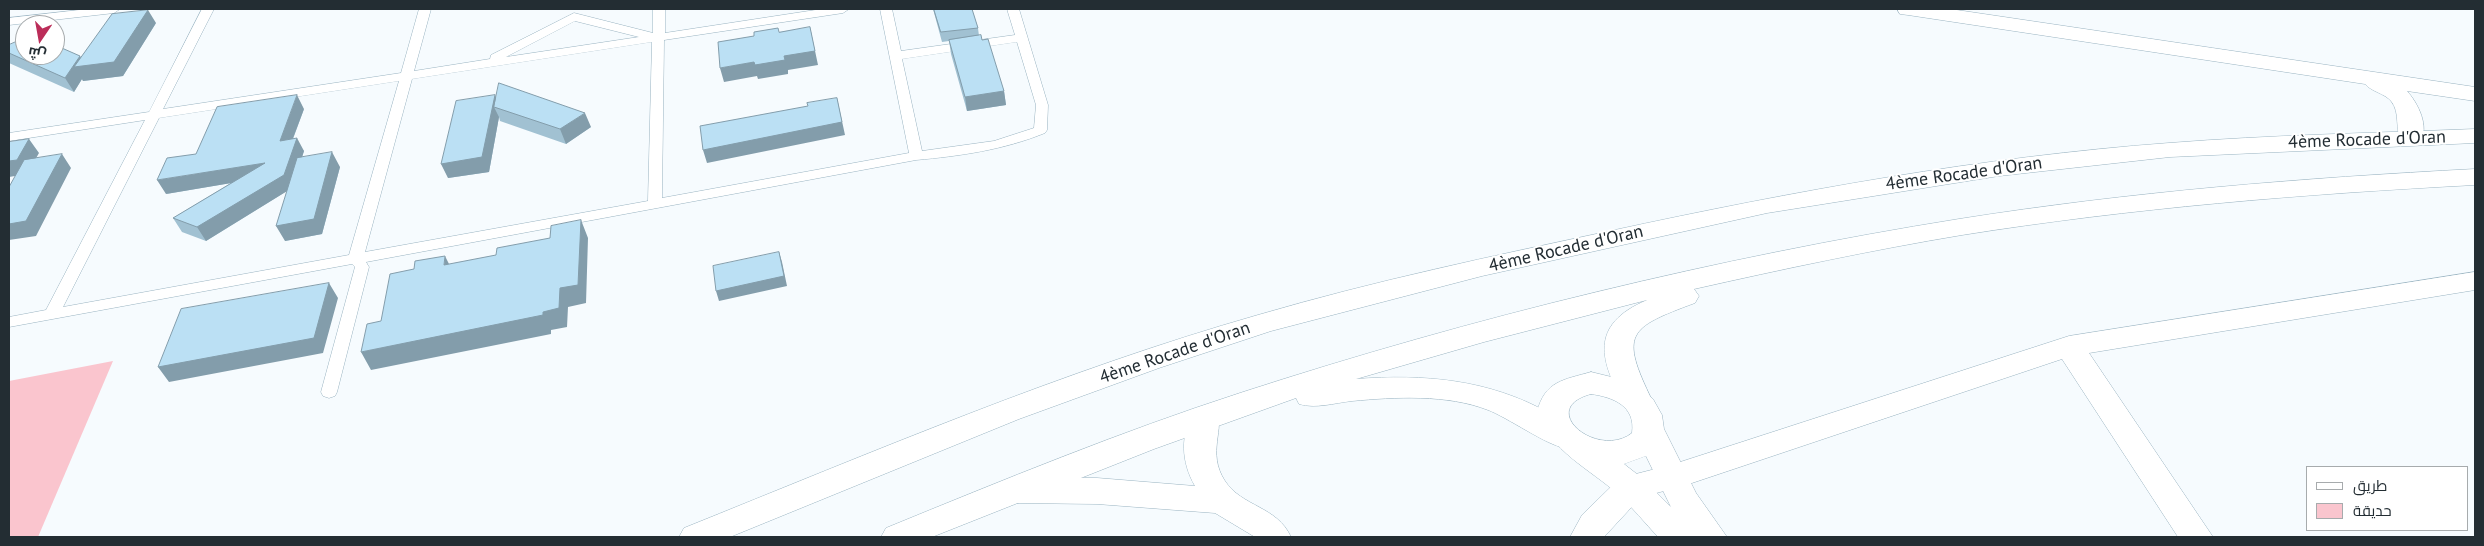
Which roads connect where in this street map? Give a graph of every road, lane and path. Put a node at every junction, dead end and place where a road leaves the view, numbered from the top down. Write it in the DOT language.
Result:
graph roads {
  1 [pos="114,9"];
  2 [pos="208,9"];
  3 [pos="424,9"];
  4 [pos="658,9"];
  5 [pos="843,9"];
  6 [pos="886,9"];
  7 [pos="1013,9"];
  8 [pos="1908,9"];
  9 [pos="574,13"];
  10 [pos="9,22"];
  11 [pos="658,37"];
  12 [pos="1022,38"];
  13 [pos="895,56"];
  14 [pos="483,64"];
  15 [pos="406,76"];
  16 [pos="2357,76"];
  17 [pos="2475,94"];
  18 [pos="156,114"];
  19 [pos="2475,136"];
  20 [pos="9,137"];
  21 [pos="2411,137"];
  22 [pos="916,156"];
  23 [pos="2475,177"];
  24 [pos="655,204"];
  25 [pos="356,258"];
  26 [pos="1764,264"];
  27 [pos="2475,281"];
  28 [pos="52,314"];
  29 [pos="9,322"];
  30 [pos="2069,346"];
  31 [pos="329,392"];
  32 [pos="1637,400"];
  33 [pos="1215,414"];
  34 [pos="1649,431"];
  35 [pos="1571,441"];
  36 [pos="1672,477"];
  37 [pos="1631,487"];
  38 [pos="1014,490"];
  39 [pos="1221,501"];
  40 [pos="696,537"];
  41 [pos="898,537"];
  42 [pos="1274,537"];
  43 [pos="1587,537"];
  44 [pos="1679,537"];
  45 [pos="1710,537"];
  46 [pos="2196,537"];
  1 -- 10 [label="lane"];
  2 -- 18 [label="lane"];
  3 -- 15 [label="lane"];
  4 -- 11 [label="lane"];
  5 -- 11 [label="lane"];
  6 -- 13 [label="lane"];
  7 -- 12 [label="lane"];
  8 -- 16 [label="main road"];
  9 -- 11 [label="lane"];
  9 -- 14 [label="lane"];
  11 -- 14 [label="lane"];
  11 -- 24 [label="lane"];
  12 -- 13 [label="lane"];
  12 -- 22 [label="lane"];
  13 -- 22 [label="lane"];
  14 -- 15 [label="lane"];
  15 -- 18 [label="lane"];
  15 -- 25 [label="lane"];
  16 -- 17 [label="main road"];
  16 -- 21 [label="main road"];
  18 -- 20 [label="lane"];
  18 -- 28 [label="lane"];
  19 -- 21 [label="main road, 4ème Rocade d'Oran"];
  21 -- 40 [label="main road, 4ème Rocade d'Oran"];
  22 -- 24 [label="lane"];
  23 -- 26 [label="main road"];
  24 -- 25 [label="lane"];
  25 -- 28 [label="lane"];
  25 -- 31 [label="lane"];
  26 -- 32 [label="main road"];
  26 -- 33 [label="main road"];
  27 -- 30 [label="main road"];
  28 -- 29 [label="lane"];
  30 -- 36 [label="main road"];
  30 -- 46 [label="main road"];
  32 -- 34 [label="main road"];
  32 -- 35 [label="main road"];
  33 -- 35 [label="main road"];
  33 -- 38 [label="main road"];
  33 -- 39 [label="main road"];
  34 -- 35 [label="main road"];
  34 -- 36 [label="main road"];
  35 -- 37 [label="main road"];
  36 -- 37 [label="main road"];
  36 -- 45 [label="main road"];
  37 -- 43 [label="main road"];
  37 -- 44 [label="main road"];
  38 -- 39 [label="main road"];
  38 -- 41 [label="main road"];
  39 -- 42 [label="main road"];
}
